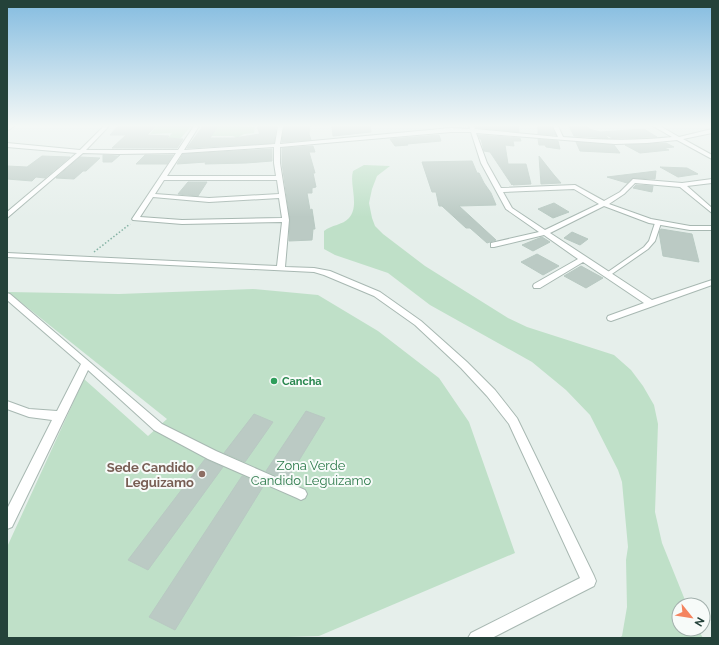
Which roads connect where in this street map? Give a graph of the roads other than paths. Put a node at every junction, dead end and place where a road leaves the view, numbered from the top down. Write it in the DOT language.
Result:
graph roads {
  1 [pos="76,156"];
  2 [pos="176,156"];
  3 [pos="277,156"];
  4 [pos="481,156"];
  5 [pos="161,178"];
  6 [pos="279,178"];
  7 [pos="712,181"];
  8 [pos="682,185"];
  9 [pos="499,190"];
  10 [pos="150,195"];
  11 [pos="281,196"];
  12 [pos="604,204"];
  13 [pos="712,211"];
  14 [pos="7,216"];
  15 [pos="286,220"];
  16 [pos="658,223"];
  17 [pos="712,228"];
  18 [pos="545,233"];
  19 [pos="494,245"];
  20 [pos="7,255"];
  21 [pos="583,259"];
  22 [pos="281,270"];
  23 [pos="607,275"];
  24 [pos="712,282"];
  25 [pos="537,286"];
  26 [pos="7,296"];
  27 [pos="651,304"];
  28 [pos="611,318"];
  29 [pos="86,363"];
  30 [pos="7,405"];
  31 [pos="60,416"];
  32 [pos="301,494"];
  33 [pos="7,523"];
  34 [pos="476,638"];
  1 -- 14 [label="street"];
  2 -- 5 [label="street"];
  3 -- 6 [label="street"];
  4 -- 9 [label="street"];
  5 -- 6 [label="street"];
  5 -- 10 [label="street"];
  6 -- 11 [label="street"];
  7 -- 8 [label="street"];
  8 -- 12 [label="street"];
  8 -- 13 [label="street"];
  9 -- 12 [label="street"];
  9 -- 18 [label="street"];
  10 -- 11 [label="street"];
  10 -- 15 [label="street"];
  11 -- 15 [label="street"];
  12 -- 16 [label="street"];
  12 -- 18 [label="street"];
  15 -- 22 [label="street"];
  16 -- 17 [label="street"];
  16 -- 23 [label="street"];
  18 -- 19 [label="street"];
  18 -- 21 [label="street"];
  20 -- 22 [label="street"];
  21 -- 23 [label="street"];
  21 -- 25 [label="street"];
  22 -- 34 [label="street"];
  23 -- 27 [label="street"];
  24 -- 27 [label="street"];
  26 -- 29 [label="street"];
  27 -- 28 [label="street"];
  29 -- 31 [label="street"];
  29 -- 32 [label="street"];
  30 -- 31 [label="street"];
  31 -- 33 [label="street"];
}
